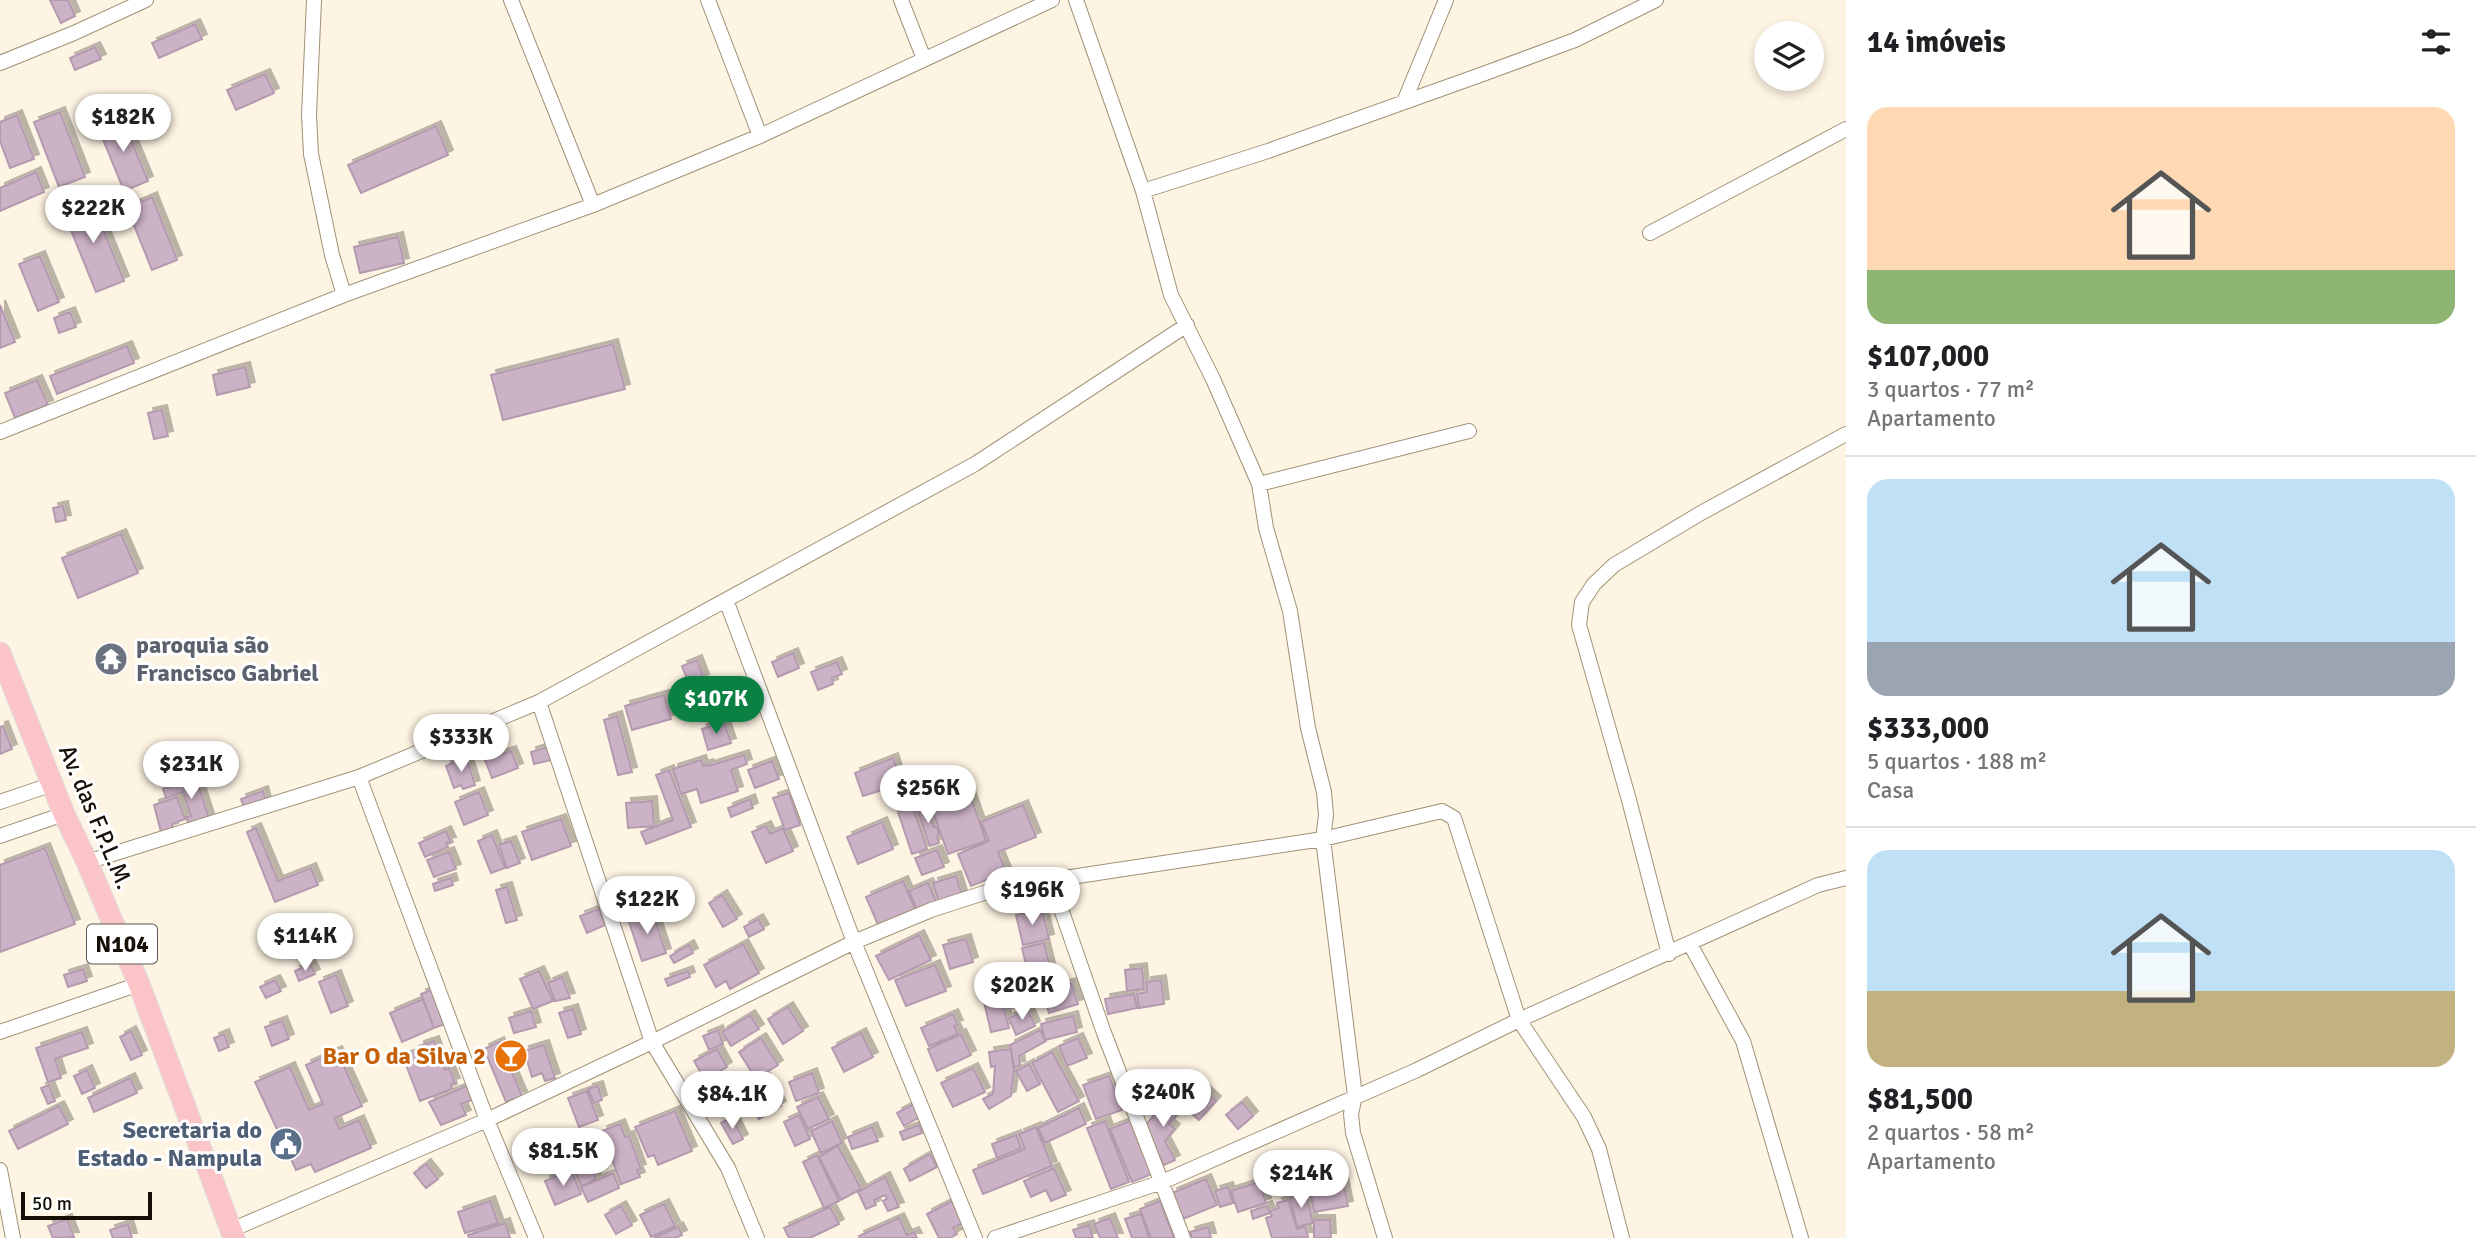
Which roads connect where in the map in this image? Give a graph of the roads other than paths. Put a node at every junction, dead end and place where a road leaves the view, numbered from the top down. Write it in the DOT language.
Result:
graph roads {
  1 [pos="146,0"];
  2 [pos="314,0"];
  3 [pos="511,0"];
  4 [pos="708,0"];
  5 [pos="901,0"];
  6 [pos="1052,0"];
  7 [pos="1076,0"];
  8 [pos="1446,0"];
  9 [pos="1656,0"];
  10 [pos="924,60"];
  11 [pos="0,63"];
  12 [pos="1404,102"];
  13 [pos="1846,129"];
  14 [pos="760,136"];
  15 [pos="1143,191"];
  16 [pos="593,205"];
  17 [pos="1650,233"];
  18 [pos="344,295"];
  19 [pos="1187,325"];
  20 [pos="1469,431"];
  21 [pos="0,432"];
  22 [pos="1846,434"];
  23 [pos="1259,484"];
  24 [pos="726,600"];
  25 [pos="0,653"];
  26 [pos="538,702"];
  27 [pos="359,777"];
  28 [pos="52,784"];
  29 [pos="0,802"];
  30 [pos="64,814"];
  31 [pos="0,836"];
  32 [pos="1323,839"];
  33 [pos="87,862"];
  34 [pos="1846,878"];
  35 [pos="1051,880"];
  36 [pos="854,942"];
  37 [pos="1690,944"];
  38 [pos="1669,954"];
  39 [pos="139,984"];
  40 [pos="1519,1020"];
  41 [pos="0,1032"];
  42 [pos="652,1042"];
  43 [pos="1355,1096"];
  44 [pos="487,1120"];
  45 [pos="0,1170"];
  46 [pos="1162,1182"];
  47 [pos="232,1234"];
  48 [pos="13,1238"];
  49 [pos="536,1238"];
  50 [pos="757,1238"];
  51 [pos="975,1238"];
  52 [pos="995,1238"];
  53 [pos="1183,1238"];
  54 [pos="1385,1238"];
  55 [pos="1622,1238"];
  56 [pos="1801,1238"];
  1 -- 11 [label="street"];
  2 -- 18 [label="street"];
  3 -- 16 [label="street"];
  4 -- 14 [label="street"];
  5 -- 10 [label="street"];
  6 -- 10 [label="street"];
  7 -- 15 [label="street"];
  8 -- 12 [label="street"];
  9 -- 12 [label="street"];
  10 -- 14 [label="street"];
  12 -- 15 [label="street"];
  13 -- 17 [label="street"];
  14 -- 16 [label="street"];
  15 -- 19 [label="street"];
  16 -- 18 [label="street"];
  18 -- 21 [label="street"];
  19 -- 23 [label="street"];
  19 -- 24 [label="street"];
  20 -- 23 [label="street"];
  22 -- 38 [label="street"];
  23 -- 32 [label="street"];
  24 -- 26 [label="street"];
  24 -- 36 [label="street"];
  25 -- 28 [label="main road, Av. das F.P.L.M. / N104"];
  26 -- 27 [label="street"];
  26 -- 42 [label="street"];
  27 -- 33 [label="street"];
  27 -- 44 [label="street"];
  28 -- 29 [label="street"];
  28 -- 30 [label="main road, Av. das F.P.L.M. / N104"];
  30 -- 31 [label="street"];
  30 -- 33 [label="main road, Av. das F.P.L.M. / N104"];
  32 -- 35 [label="street"];
  32 -- 40 [label="street"];
  32 -- 43 [label="street"];
  33 -- 39 [label="main road, Av. das F.P.L.M. / N104"];
  34 -- 37 [label="street"];
  35 -- 36 [label="street"];
  35 -- 46 [label="street"];
  36 -- 42 [label="street"];
  36 -- 51 [label="street"];
  37 -- 38 [label="street"];
  37 -- 56 [label="street"];
  38 -- 40 [label="street"];
  39 -- 41 [label="street"];
  39 -- 47 [label="main road, Av. das F.P.L.M. / N104"];
  40 -- 43 [label="street"];
  40 -- 55 [label="street"];
  42 -- 44 [label="street"];
  42 -- 50 [label="street"];
  43 -- 46 [label="street"];
  43 -- 54 [label="street"];
  44 -- 47 [label="street"];
  44 -- 49 [label="street"];
  45 -- 48 [label="street"];
  46 -- 52 [label="street"];
  46 -- 53 [label="street"];
}
